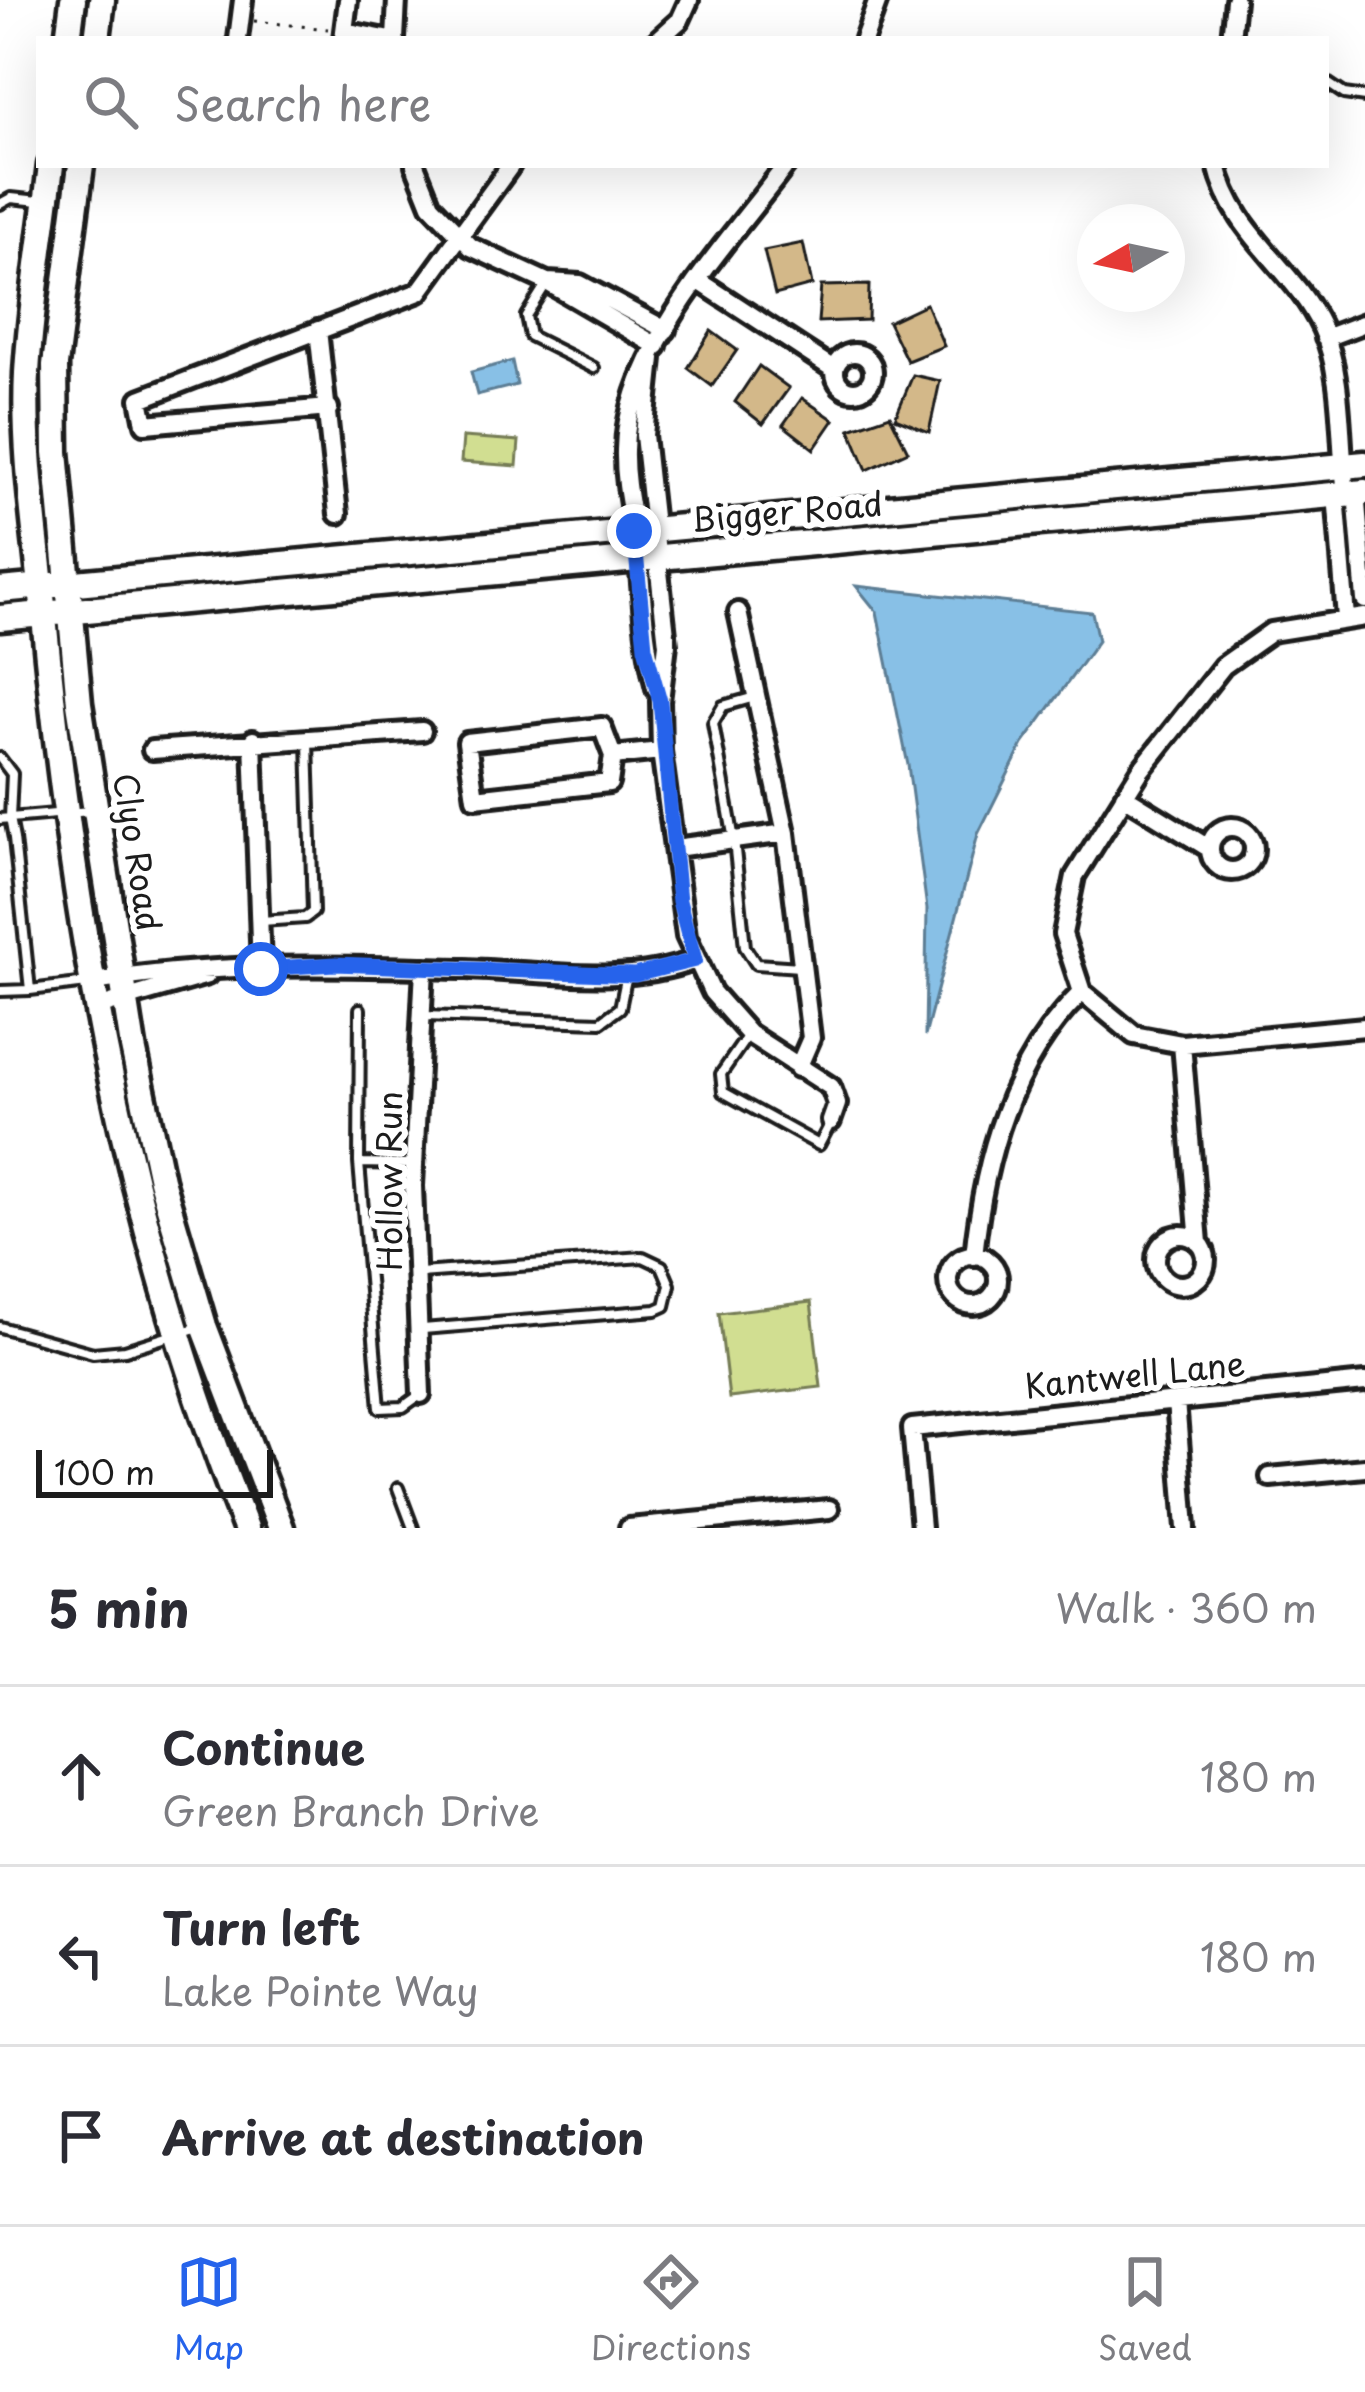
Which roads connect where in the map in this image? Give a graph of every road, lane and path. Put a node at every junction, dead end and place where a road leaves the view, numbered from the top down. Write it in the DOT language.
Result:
graph roads {
  1 [pos="73,0"];
  2 [pos="102,0"];
  3 [pos="243,0"];
  4 [pos="348,0"];
  5 [pos="397,0"];
  6 [pos="689,0"];
  7 [pos="878,0"];
  8 [pos="1235,0"];
  9 [pos="239,29"];
  10 [pos="343,35"];
  11 [pos="68,36"];
  12 [pos="97,36"];
  13 [pos="395,36"];
  14 [pos="662,36"];
  15 [pos="864,36"];
  16 [pos="1231,36"];
  17 [pos="1329,84"];
  18 [pos="1365,97"];
  19 [pos="51,168"];
  20 [pos="81,168"];
  21 [pos="416,168"];
  22 [pos="509,168"];
  23 [pos="784,168"];
  24 [pos="1218,168"];
  25 [pos="0,200"];
  26 [pos="47,203"];
  27 [pos="76,209"];
  28 [pos="456,235"];
  29 [pos="699,281"];
  30 [pos="547,282"];
  31 [pos="1365,323"];
  32 [pos="319,330"];
  33 [pos="1325,338"];
  34 [pos="658,345"];
  35 [pos="594,368"];
  36 [pos="835,370"];
  37 [pos="329,408"];
  38 [pos="1354,465"];
  39 [pos="1351,493"];
  40 [pos="338,514"];
  41 [pos="644,530"];
  42 [pos="648,558"];
  43 [pos="68,583"];
  44 [pos="40,586"];
  45 [pos="0,590"];
  46 [pos="1365,600"];
  47 [pos="70,611"];
  48 [pos="738,612"];
  49 [pos="44,614"];
  50 [pos="0,618"];
  51 [pos="1356,618"];
  52 [pos="756,697"];
  53 [pos="422,731"];
  54 [pos="308,737"];
  55 [pos="253,740"];
  56 [pos="152,750"];
  57 [pos="662,752"];
  58 [pos="614,756"];
  59 [pos="0,758"];
  60 [pos="1124,796"];
  61 [pos="98,810"];
  62 [pos="63,815"];
  63 [pos="5,818"];
  64 [pos="786,833"];
  65 [pos="734,840"];
  66 [pos="675,848"];
  67 [pos="1210,849"];
  68 [pos="260,921"];
  69 [pos="695,960"];
  70 [pos="802,967"];
  71 [pos="424,968"];
  72 [pos="261,969"];
  73 [pos="627,974"];
  74 [pos="89,982"];
  75 [pos="124,989"];
  76 [pos="30,990"];
  77 [pos="0,991"];
  78 [pos="1082,992"];
  79 [pos="94,1008"];
  80 [pos="360,1009"];
  81 [pos="423,1016"];
  82 [pos="1365,1027"];
  83 [pos="749,1034"];
  84 [pos="1182,1044"];
  85 [pos="798,1068"];
  86 [pos="831,1121"];
  87 [pos="359,1163"];
  88 [pos="413,1164"];
  89 [pos="1199,1243"];
  90 [pos="974,1256"];
  91 [pos="420,1273"];
  92 [pos="204,1326"];
  93 [pos="0,1328"];
  94 [pos="423,1329"];
  95 [pos="178,1335"];
  96 [pos="1365,1382"];
  97 [pos="421,1394"];
  98 [pos="1176,1401"];
  99 [pos="1365,1468"];
  100 [pos="1270,1477"];
  101 [pos="398,1488"];
  102 [pos="829,1508"];
  103 [pos="683,1526"];
  104 [pos="246,1528"];
  105 [pos="281,1528"];
  106 [pos="412,1528"];
  107 [pos="629,1528"];
  108 [pos="921,1528"];
  109 [pos="1186,1528"];
  1 -- 11 [label="street"];
  2 -- 12 [label="street"];
  3 -- 9 [label="street"];
  4 -- 10 [label="street"];
  5 -- 13 [label="street"];
  6 -- 14 [label="street"];
  7 -- 15 [label="street"];
  8 -- 16 [label="street"];
  9 -- 10 [label="path"];
  17 -- 18 [label="lane"];
  19 -- 26 [label="street, Clyo Road"];
  20 -- 27 [label="street, Clyo Road"];
  21 -- 28 [label="street"];
  22 -- 28 [label="street"];
  23 -- 29 [label="street"];
  24 -- 33 [label="street"];
  25 -- 26 [label="lane"];
  26 -- 27 [label="lane"];
  26 -- 44 [label="street, Clyo Road"];
  27 -- 43 [label="street, Clyo Road"];
  28 -- 30 [label="street"];
  28 -- 32 [label="street"];
  29 -- 34 [label="street"];
  29 -- 36 [label="street"];
  30 -- 34 [label="street"];
  30 -- 35 [label="lane"];
  31 -- 33 [label="street"];
  32 -- 37 [label="street"];
  32 -- 37 [label="street"];
  33 -- 38 [label="street"];
  34 -- 41 [label="street"];
  37 -- 40 [label="street"];
  38 -- 39 [label="street"];
  38 -- 41 [label="street, Bigger Road"];
  39 -- 42 [label="street, Bigger Road"];
  39 -- 46 [label="street"];
  39 -- 51 [label="street"];
  41 -- 42 [label="street"];
  41 -- 43 [label="street, Bigger Road"];
  42 -- 47 [label="street, Bigger Road"];
  42 -- 57 [label="street"];
  43 -- 44 [label="street, Bigger Road"];
  43 -- 47 [label="street, Clyo Road"];
  44 -- 45 [label="street, Bigger Road"];
  44 -- 49 [label="street, Clyo Road"];
  47 -- 49 [label="street, Bigger Road"];
  47 -- 61 [label="street, Clyo Road"];
  48 -- 52 [label="street"];
  49 -- 50 [label="street, Bigger Road"];
  49 -- 62 [label="street, Clyo Road"];
  51 -- 60 [label="street"];
  52 -- 64 [label="street"];
  52 -- 65 [label="lane"];
  53 -- 54 [label="street"];
  54 -- 55 [label="street"];
  54 -- 68 [label="lane"];
  55 -- 56 [label="street"];
  55 -- 68 [label="street"];
  57 -- 58 [label="street"];
  57 -- 66 [label="street"];
  58 -- 58 [label="street"];
  59 -- 63 [label="lane"];
  60 -- 67 [label="street"];
  60 -- 78 [label="street"];
  61 -- 62 [label="lane"];
  61 -- 75 [label="street, Clyo Road"];
  62 -- 63 [label="lane"];
  62 -- 74 [label="street, Clyo Road"];
  63 -- 76 [label="lane"];
  64 -- 65 [label="street"];
  64 -- 70 [label="street"];
  65 -- 66 [label="street"];
  65 -- 70 [label="lane"];
  66 -- 69 [label="street"];
  68 -- 72 [label="street"];
  69 -- 73 [label="street"];
  69 -- 83 [label="street"];
  70 -- 85 [label="street"];
  71 -- 72 [label="street"];
  71 -- 73 [label="street"];
  71 -- 81 [label="street, Hollow Run"];
  72 -- 75 [label="street"];
  73 -- 81 [label="lane"];
  74 -- 75 [label="street"];
  74 -- 76 [label="lane"];
  74 -- 79 [label="street, Clyo Road"];
  75 -- 79 [label="street"];
  75 -- 92 [label="street, Clyo Road"];
  76 -- 77 [label="lane"];
  78 -- 84 [label="street"];
  78 -- 90 [label="street"];
  79 -- 95 [label="street, Clyo Road"];
  80 -- 87 [label="lane"];
  81 -- 88 [label="street, Hollow Run"];
  82 -- 84 [label="street"];
  83 -- 85 [label="street"];
  83 -- 86 [label="lane"];
  84 -- 89 [label="street"];
  85 -- 86 [label="street"];
  87 -- 88 [label="lane"];
  87 -- 97 [label="lane"];
  88 -- 91 [label="street, Hollow Run"];
  91 -- 94 [label="street, Hollow Run"];
  91 -- 94 [label="lane"];
  92 -- 95 [label="lane"];
  92 -- 105 [label="street, Clyo Road"];
  93 -- 95 [label="lane"];
  94 -- 97 [label="street, Hollow Run"];
  95 -- 104 [label="street, Clyo Road"];
  96 -- 98 [label="street, Kantwell Lane"];
  98 -- 108 [label="street, Kantwell Lane"];
  98 -- 109 [label="street"];
  99 -- 100 [label="street"];
  101 -- 106 [label="lane"];
  102 -- 103 [label="street"];
  103 -- 107 [label="street"];
}
